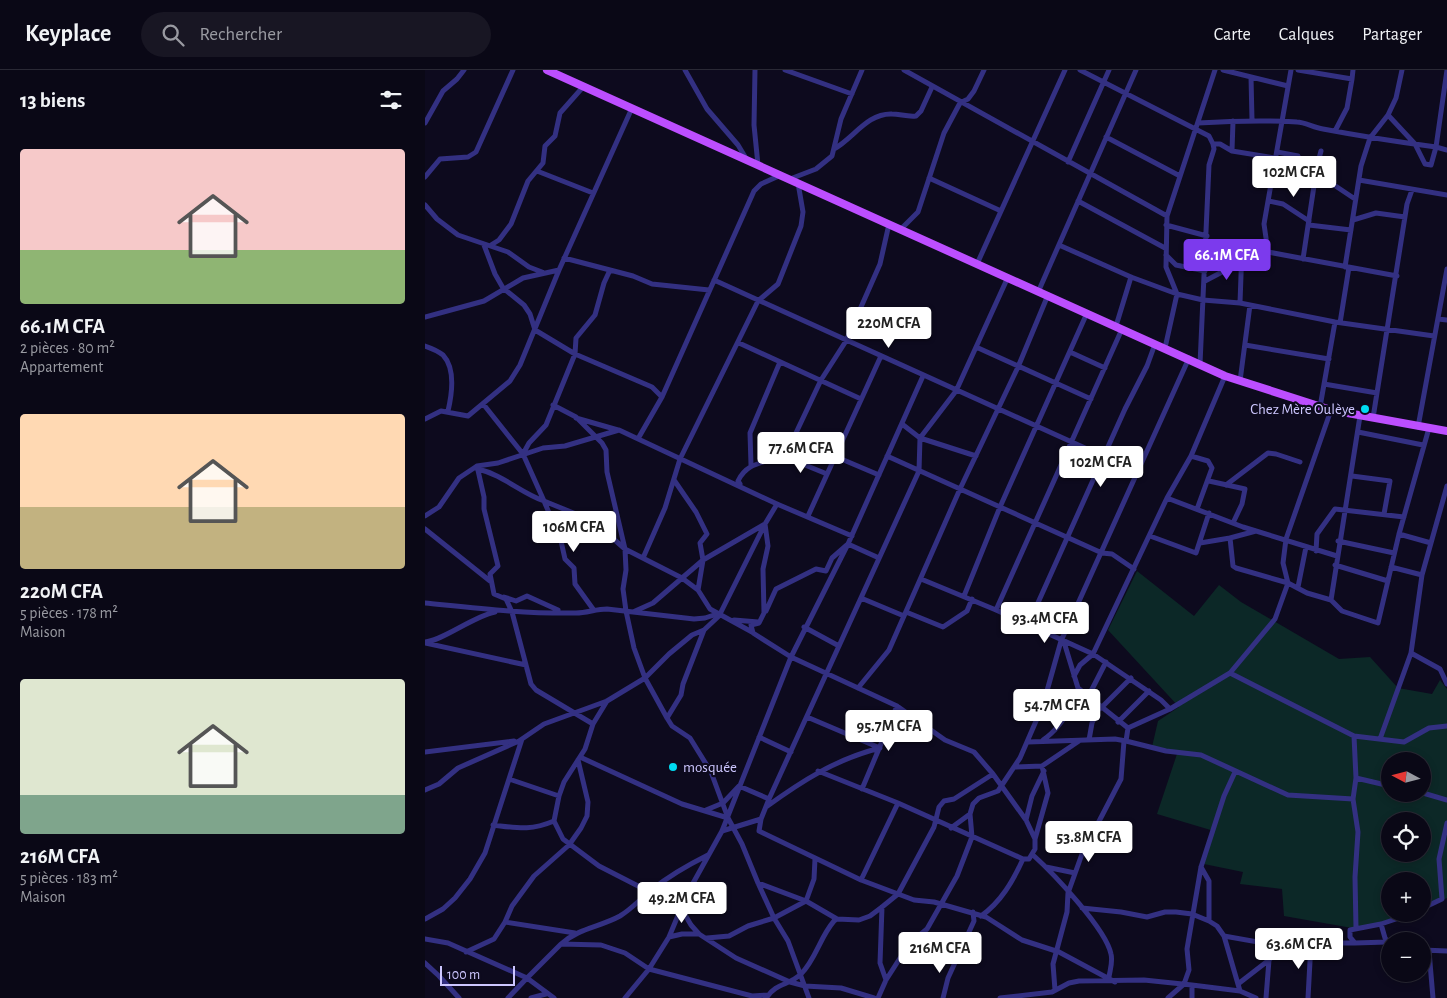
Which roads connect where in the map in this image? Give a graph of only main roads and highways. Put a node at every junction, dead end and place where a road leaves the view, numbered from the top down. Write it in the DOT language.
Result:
graph roads {
  1 [pos="547,70"];
  2 [pos="1447,431"];
  1 -- 2 [label="main road"];
}
